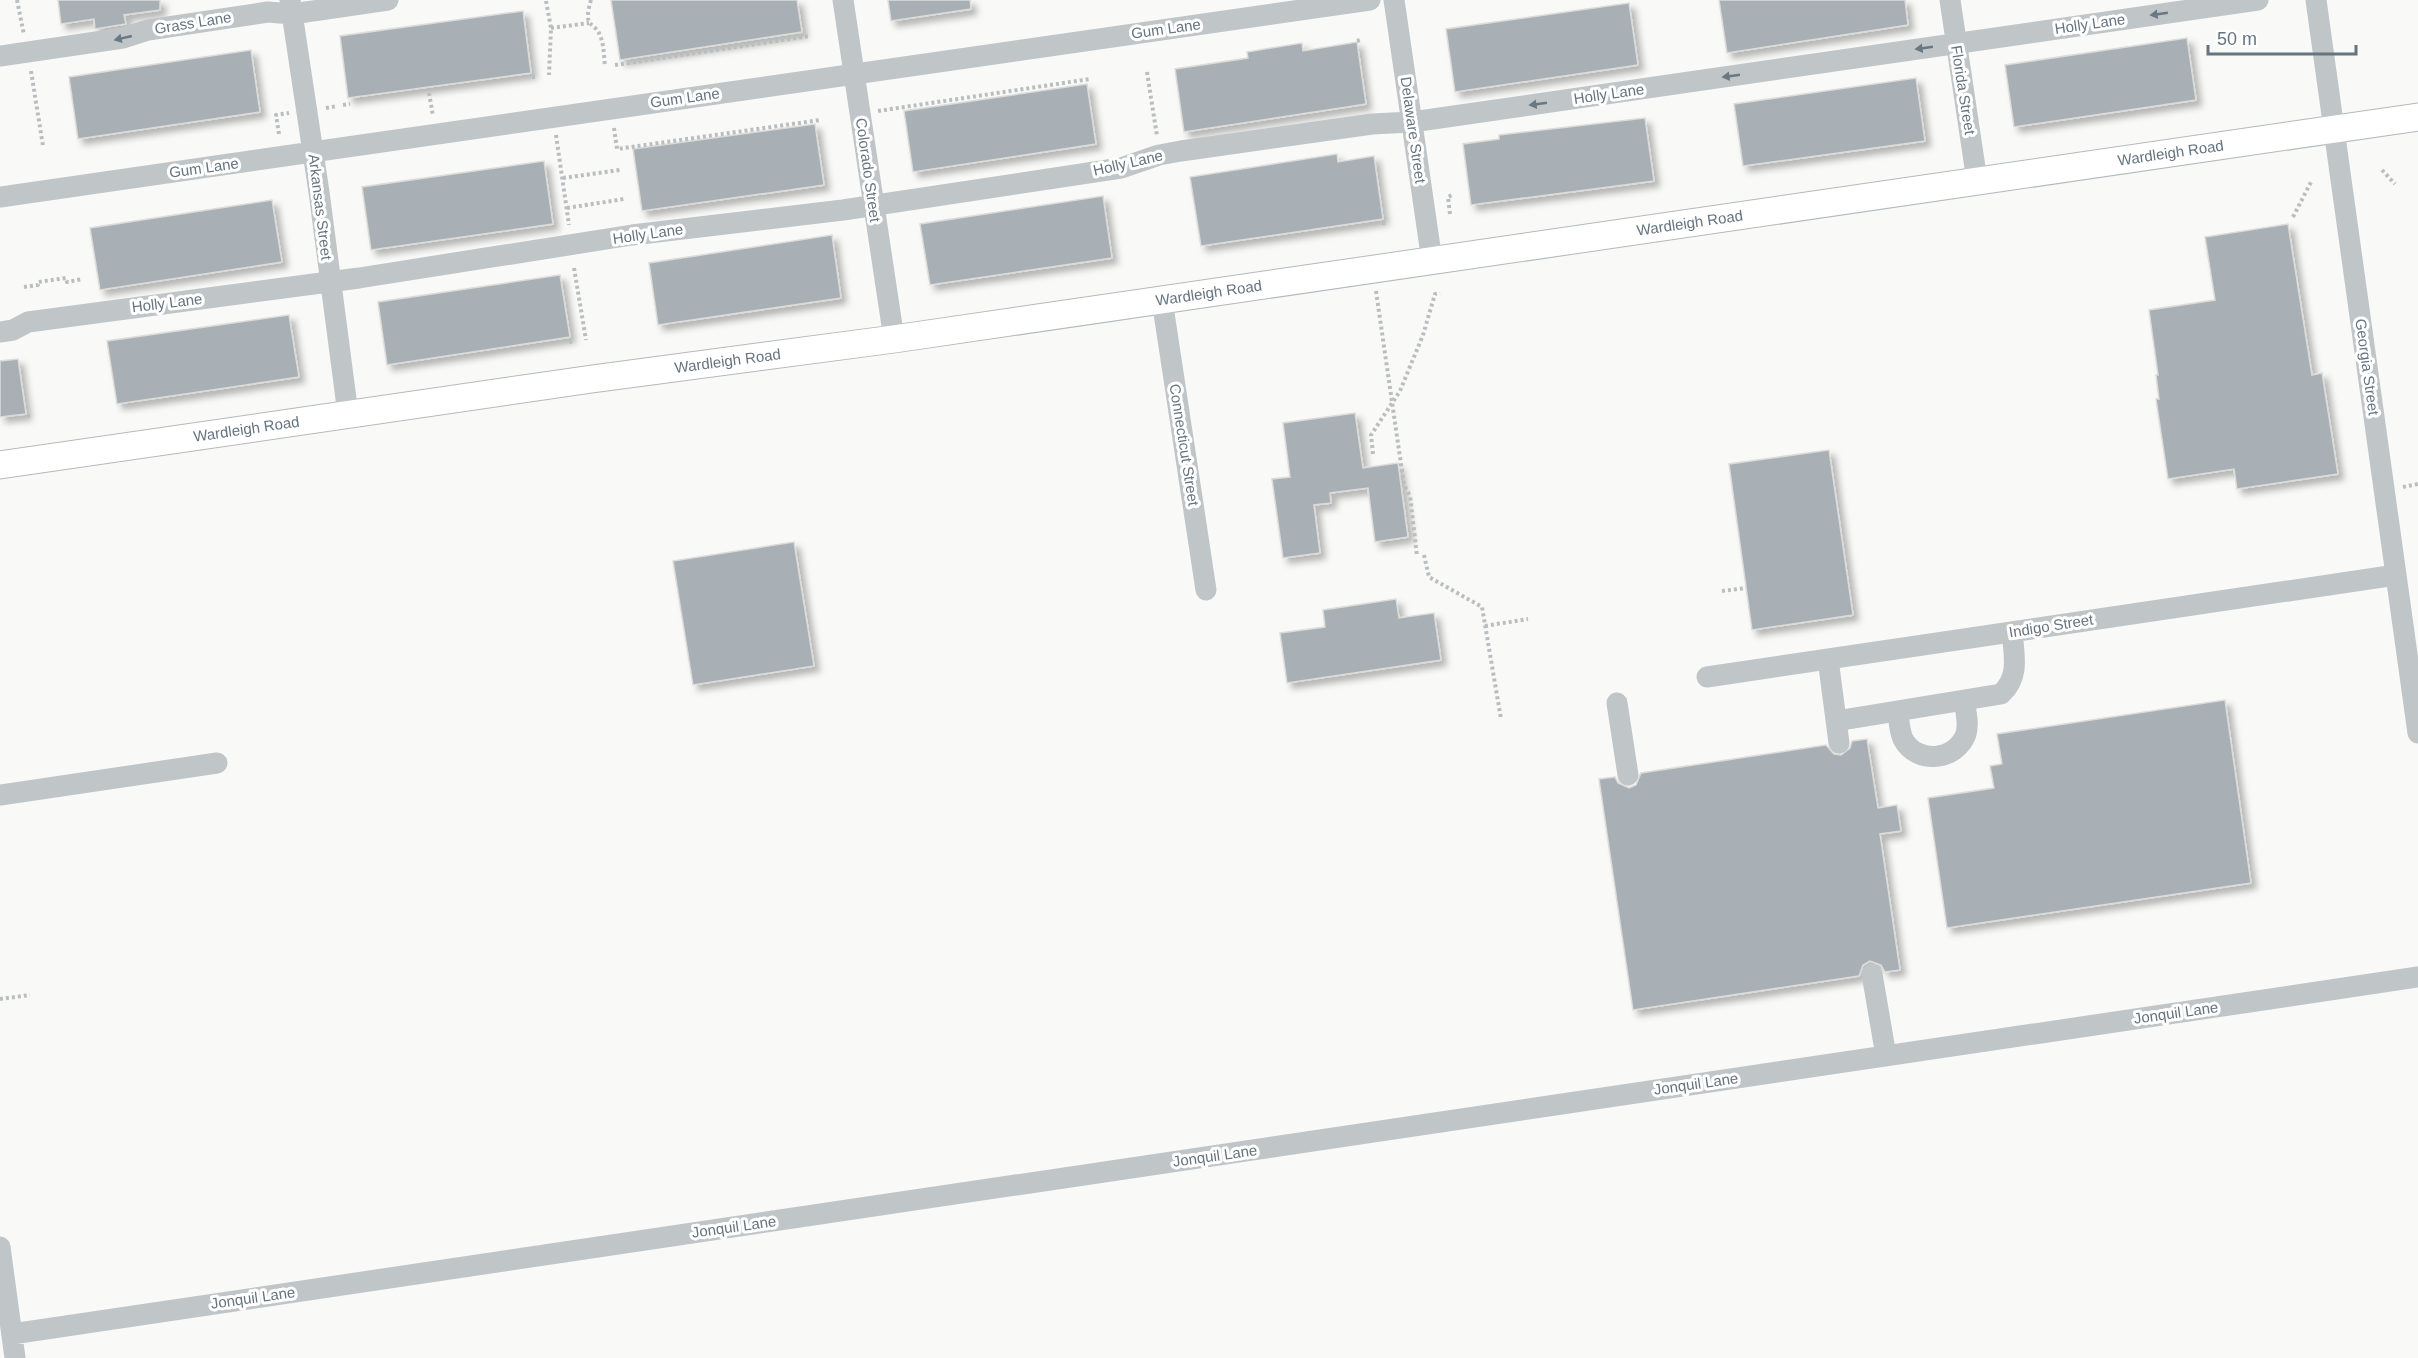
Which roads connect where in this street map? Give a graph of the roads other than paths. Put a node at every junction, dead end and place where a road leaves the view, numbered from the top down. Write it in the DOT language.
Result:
graph roads {
  1 [pos="388,0"];
  2 [pos="843,0"];
  3 [pos="1370,0"];
  4 [pos="1394,0"];
  5 [pos="1950,0"];
  6 [pos="2258,0"];
  7 [pos="2316,0"];
  8 [pos="291,7"];
  9 [pos="1956,44"];
  10 [pos="0,56"];
  11 [pos="854,74"];
  12 [pos="2418,117"];
  13 [pos="1412,122"];
  14 [pos="2334,129"];
  15 [pos="313,152"];
  16 [pos="1977,181"];
  17 [pos="0,197"];
  18 [pos="873,205"];
  19 [pos="1432,261"];
  20 [pos="329,282"];
  21 [pos="1162,300"];
  22 [pos="0,332"];
  23 [pos="894,339"];
  24 [pos="348,414"];
  25 [pos="0,465"];
  26 [pos="2396,575"];
  27 [pos="1206,590"];
  28 [pos="2409,605"];
  29 [pos="2012,632"];
  30 [pos="1828,659"];
  31 [pos="1707,677"];
  32 [pos="1964,701"];
  33 [pos="1617,703"];
  34 [pos="1898,711"];
  35 [pos="1836,721"];
  36 [pos="2418,733"];
  37 [pos="1839,743"];
  38 [pos="217,763"];
  39 [pos="1628,775"];
  40 [pos="0,795"];
  41 [pos="1872,974"];
  42 [pos="2418,977"];
  43 [pos="1886,1056"];
  44 [pos="0,1247"];
  45 [pos="12,1334"];
  46 [pos="15,1358"];
  1 -- 8 [label="street, Grass Lane"];
  2 -- 11 [label="street, Colorado Street"];
  3 -- 11 [label="street, Gum Lane"];
  4 -- 13 [label="street, Delaware Street"];
  5 -- 9 [label="street, Florida Street"];
  6 -- 9 [label="street, Holly Lane, one-way"];
  7 -- 14 [label="street, Georgia Street"];
  8 -- 10 [label="street, Grass Lane, one-way"];
  8 -- 15 [label="street, Arkansas Street"];
  9 -- 13 [label="street, Holly Lane, one-way"];
  9 -- 16 [label="street, Florida Street"];
  11 -- 15 [label="street, Gum Lane"];
  11 -- 18 [label="street, Colorado Street"];
  12 -- 14 [label="main road, Wardleigh Road"];
  13 -- 18 [label="street, Holly Lane"];
  13 -- 19 [label="street, Delaware Street"];
  14 -- 16 [label="main road, Wardleigh Road"];
  14 -- 26 [label="street, Georgia Street"];
  15 -- 17 [label="street, Gum Lane"];
  15 -- 20 [label="street, Arkansas Street"];
  16 -- 19 [label="main road, Wardleigh Road"];
  18 -- 20 [label="street, Holly Lane"];
  18 -- 23 [label="street, Colorado Street"];
  19 -- 21 [label="main road, Wardleigh Road"];
  20 -- 22 [label="street, Holly Lane"];
  20 -- 24 [label="street, Arkansas Street"];
  21 -- 23 [label="main road, Wardleigh Road"];
  21 -- 27 [label="street, Connecticut Street"];
  23 -- 24 [label="main road, Wardleigh Road"];
  24 -- 25 [label="main road, Wardleigh Road"];
  26 -- 28 [label="street, Georgia Street"];
  26 -- 29 [label="street, Indigo Street"];
  28 -- 36 [label="street, Georgia Street"];
  29 -- 30 [label="street, Indigo Street"];
  29 -- 32 [label="street"];
  30 -- 31 [label="street, Indigo Street"];
  30 -- 35 [label="street"];
  32 -- 34 [label="street"];
  32 -- 34 [label="street"];
  33 -- 39 [label="street"];
  34 -- 35 [label="street"];
  35 -- 37 [label="street"];
  38 -- 40 [label="street"];
  41 -- 43 [label="street"];
  42 -- 43 [label="street, Jonquil Lane"];
  43 -- 45 [label="street, Jonquil Lane"];
  44 -- 45 [label="street"];
  45 -- 46 [label="street"];
}
